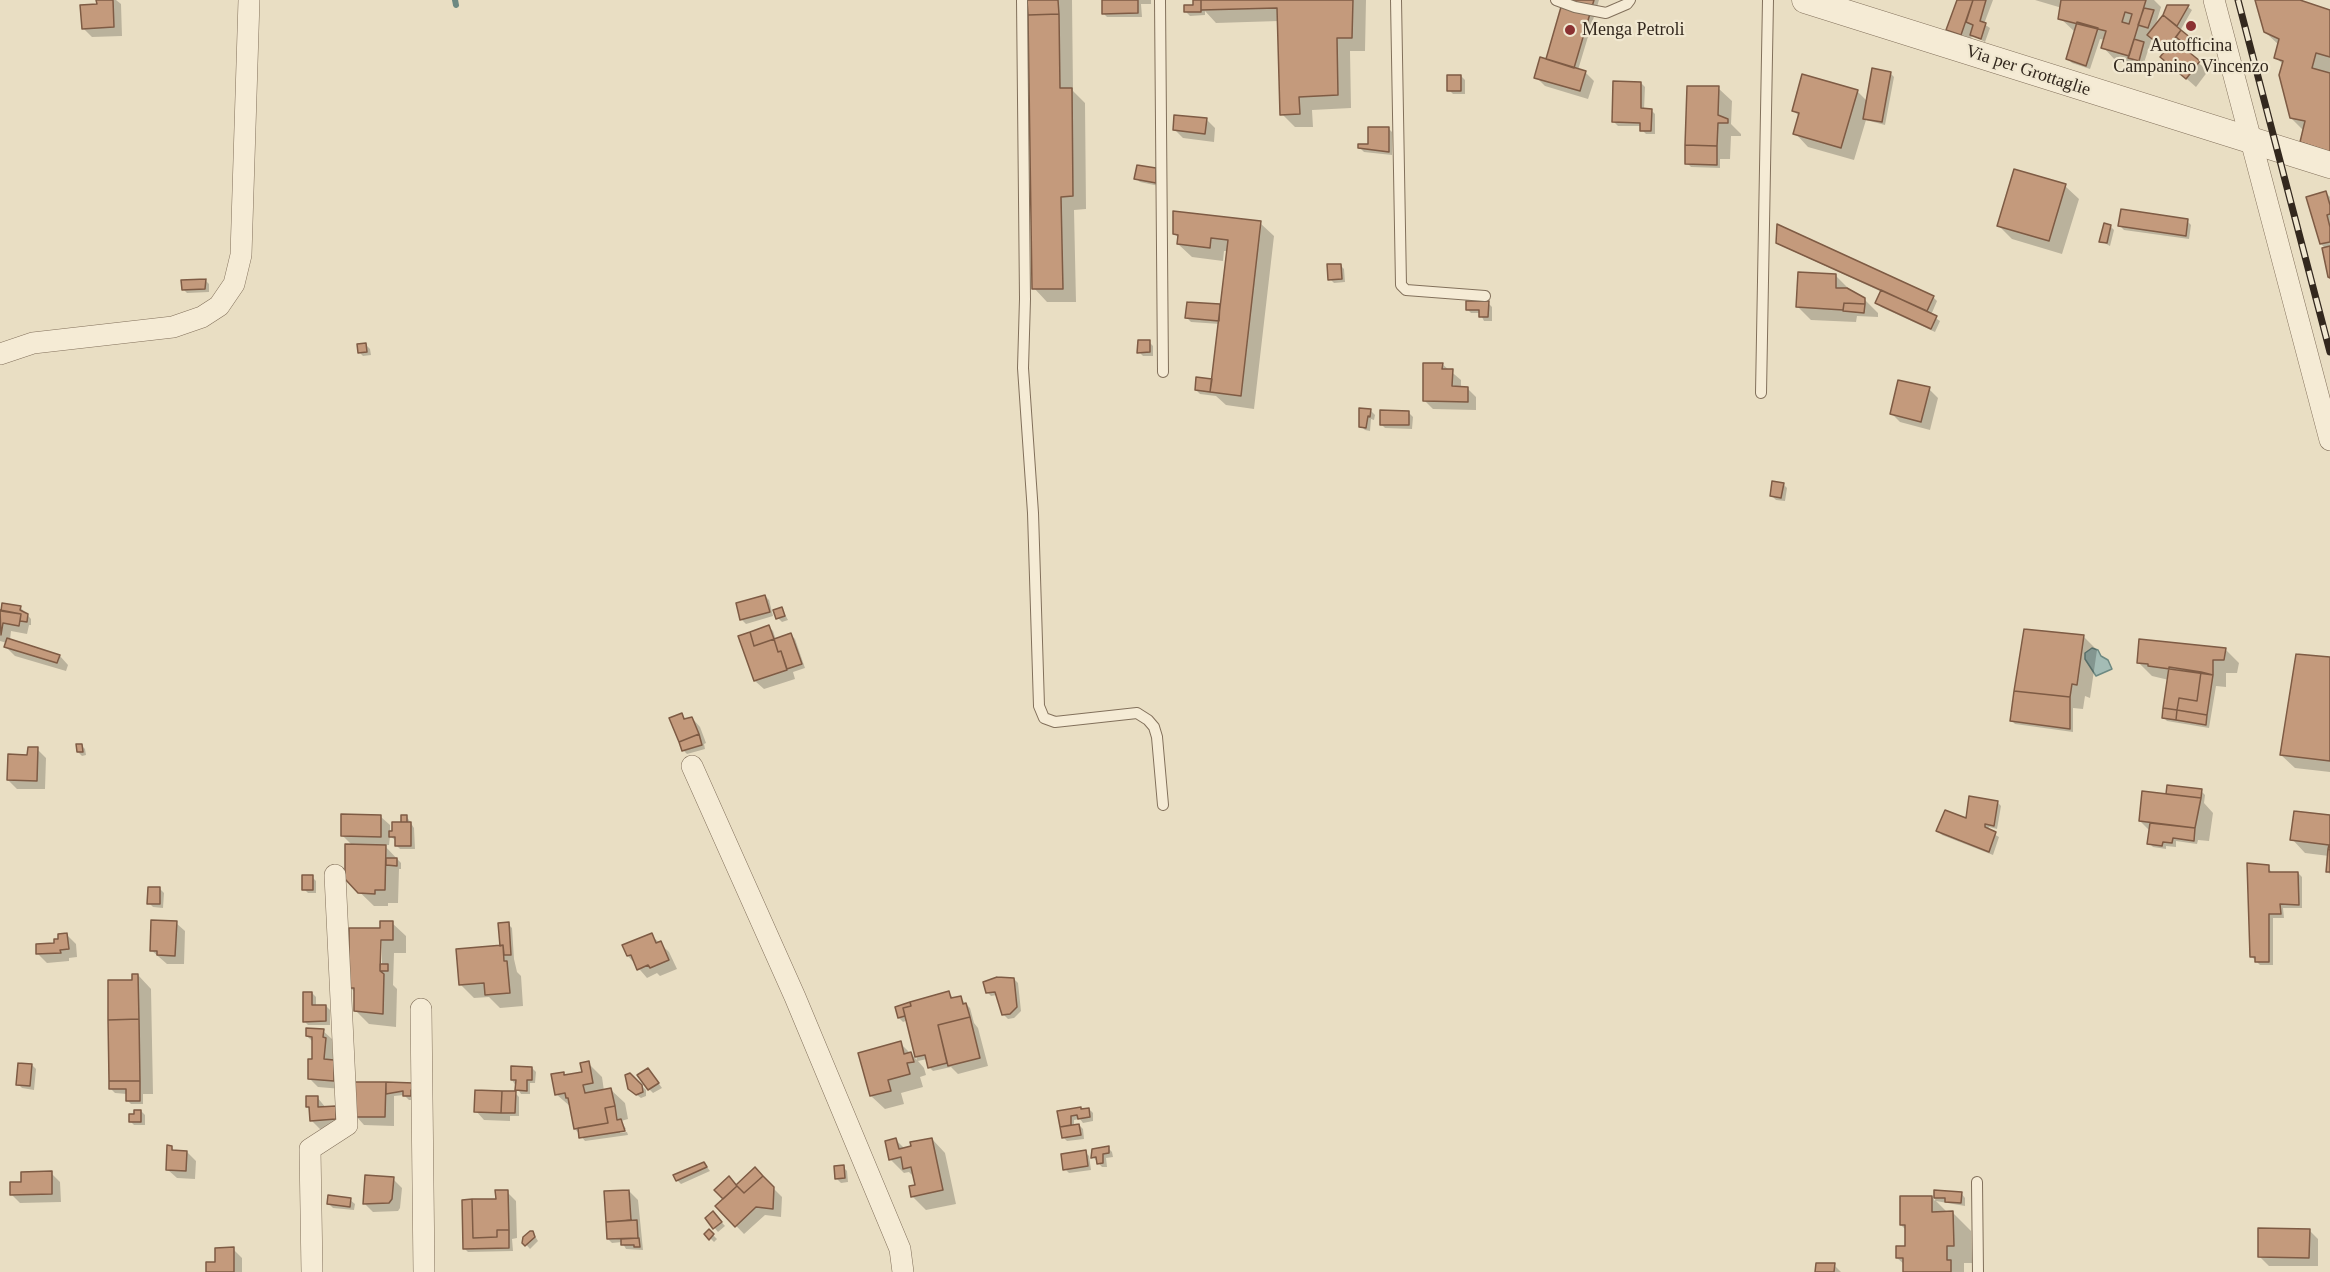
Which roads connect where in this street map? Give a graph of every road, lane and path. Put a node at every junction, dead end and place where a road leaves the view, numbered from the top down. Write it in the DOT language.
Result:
graph roads {
  1 [pos="249,0"];
  2 [pos="1022,0"];
  3 [pos="1160,0"];
  4 [pos="1396,0"];
  5 [pos="1556,0"];
  6 [pos="1630,0"];
  7 [pos="1768,0"];
  8 [pos="1805,0"];
  9 [pos="2214,0"];
  10 [pos="2252,141"];
  11 [pos="2330,165"];
  12 [pos="1485,296"];
  13 [pos="0,354"];
  14 [pos="1163,372"];
  15 [pos="1761,393"];
  16 [pos="2330,440"];
  17 [pos="692,766"];
  18 [pos="1163,805"];
  19 [pos="335,875"];
  20 [pos="421,1009"];
  21 [pos="1977,1182"];
  22 [pos="312,1272"];
  23 [pos="424,1272"];
  24 [pos="903,1272"];
  25 [pos="1978,1272"];
  1 -- 13 [label="street"];
  2 -- 18 [label="lane"];
  3 -- 14 [label="lane"];
  4 -- 12 [label="lane"];
  5 -- 6 [label="lane"];
  7 -- 15 [label="lane"];
  8 -- 10 [label="street, Via per Grottaglie"];
  9 -- 10 [label="street"];
  10 -- 11 [label="street, Via per Grottaglie"];
  10 -- 16 [label="street"];
  17 -- 24 [label="street"];
  19 -- 22 [label="street"];
  20 -- 23 [label="street"];
  21 -- 25 [label="lane"];
}
